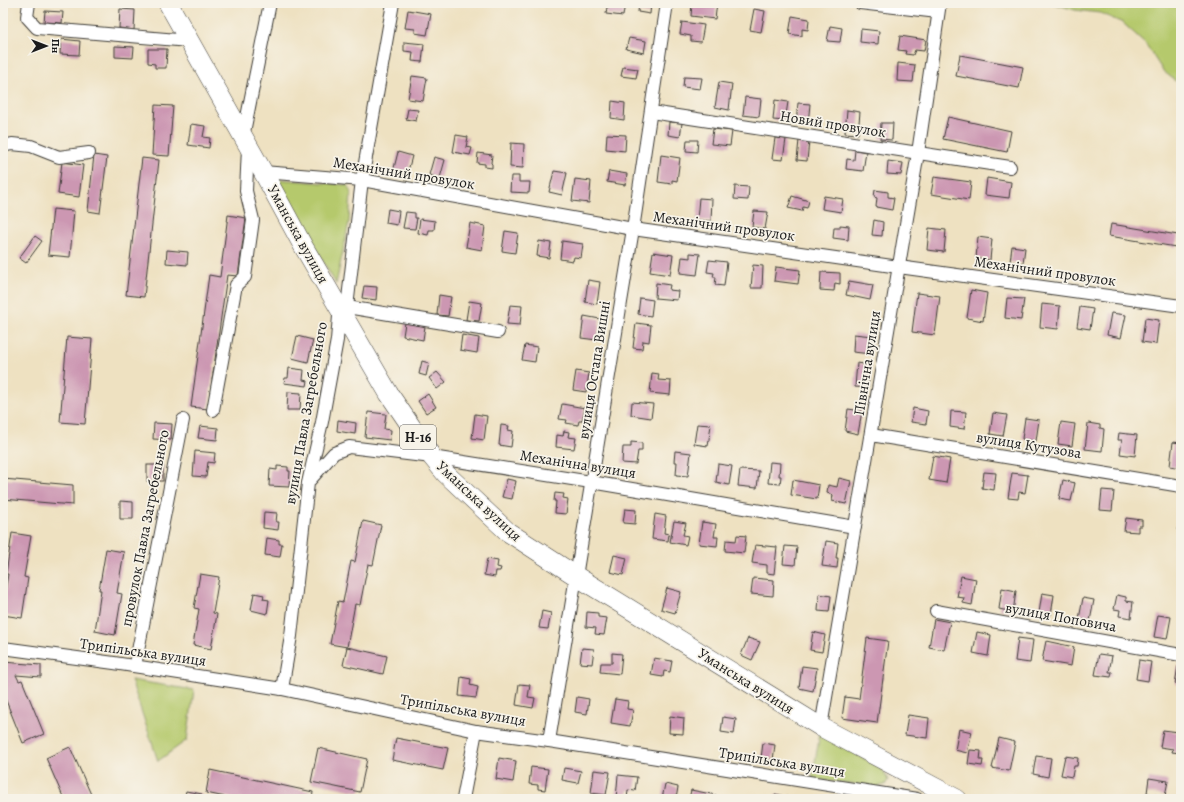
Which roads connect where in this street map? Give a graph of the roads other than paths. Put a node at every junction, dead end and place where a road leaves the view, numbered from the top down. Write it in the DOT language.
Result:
graph roads {
  1 [pos="29,3"];
  2 [pos="168,3"];
  3 [pos="270,3"];
  4 [pos="393,3"];
  5 [pos="667,3"];
  6 [pos="860,3"];
  7 [pos="939,7"];
  8 [pos="189,41"];
  9 [pos="652,112"];
  10 [pos="246,141"];
  11 [pos="3,146"];
  12 [pos="89,153"];
  13 [pos="918,153"];
  14 [pos="1010,167"];
  15 [pos="263,172"];
  16 [pos="362,180"];
  17 [pos="633,229"];
  18 [pos="899,268"];
  19 [pos="1181,306"];
  20 [pos="345,309"];
  21 [pos="498,332"];
  22 [pos="213,410"];
  23 [pos="183,420"];
  24 [pos="871,436"];
  25 [pos="432,457"];
  26 [pos="591,482"];
  27 [pos="308,483"];
  28 [pos="1181,486"];
  29 [pos="855,527"];
  30 [pos="576,576"];
  31 [pos="936,611"];
  32 [pos="3,648"];
  33 [pos="1181,655"];
  34 [pos="135,666"];
  35 [pos="282,689"];
  36 [pos="821,727"];
  37 [pos="476,731"];
  38 [pos="549,741"];
  39 [pos="463,799"];
  40 [pos="917,799"];
  41 [pos="957,799"];
  1 -- 8 [label="street"];
  2 -- 8 [label="main road, Уманська вулиця / Н-16"];
  3 -- 10 [label="street"];
  4 -- 16 [label="street, вулиця Павла Загребельного"];
  5 -- 9 [label="street, вулиця Остапа Вишні"];
  6 -- 7 [label="street"];
  7 -- 13 [label="street, Північна вулиця"];
  8 -- 10 [label="main road, Уманська вулиця / Н-16"];
  9 -- 13 [label="street, Новий провулок"];
  9 -- 17 [label="street, вулиця Остапа Вишні"];
  10 -- 15 [label="main road, Уманська вулиця / Н-16"];
  10 -- 22 [label="street"];
  11 -- 12 [label="street"];
  13 -- 14 [label="street, Новий провулок"];
  13 -- 18 [label="street, Північна вулиця"];
  15 -- 16 [label="street, Механічний провулок"];
  15 -- 20 [label="main road, Уманська вулиця / Н-16"];
  16 -- 17 [label="street, Механічний провулок"];
  16 -- 20 [label="street, вулиця Павла Загребельного"];
  17 -- 18 [label="street, Механічний провулок"];
  17 -- 26 [label="street, вулиця Остапа Вишні"];
  18 -- 19 [label="street, Механічний провулок"];
  18 -- 24 [label="street, Північна вулиця"];
  20 -- 21 [label="street"];
  20 -- 25 [label="main road, Уманська вулиця / Н-16"];
  20 -- 27 [label="street, вулиця Павла Загребельного"];
  23 -- 34 [label="street, провулок Павла Загребельного"];
  24 -- 28 [label="street, вулиця Кутузова"];
  24 -- 29 [label="street, Північна вулиця"];
  25 -- 26 [label="street, Механічна вулиця"];
  25 -- 27 [label="street, Механічна вулиця"];
  25 -- 30 [label="main road, Уманська вулиця / Н-16"];
  26 -- 29 [label="street, Механічна вулиця"];
  26 -- 30 [label="street, вулиця Остапа Вишні"];
  27 -- 35 [label="street, вулиця Павла Загребельного"];
  29 -- 36 [label="street, Північна вулиця"];
  30 -- 36 [label="main road, Уманська вулиця / Н-16"];
  30 -- 38 [label="street, вулиця Остапа Вишні"];
  31 -- 33 [label="street, вулиця Поповича"];
  32 -- 34 [label="street, Трипільська вулиця"];
  34 -- 35 [label="street, Трипільська вулиця"];
  35 -- 37 [label="street, Трипільська вулиця"];
  36 -- 41 [label="main road, Уманська вулиця"];
  37 -- 38 [label="street, Трипільська вулиця"];
  37 -- 39 [label="street"];
  38 -- 40 [label="street, Трипільська вулиця"];
}
